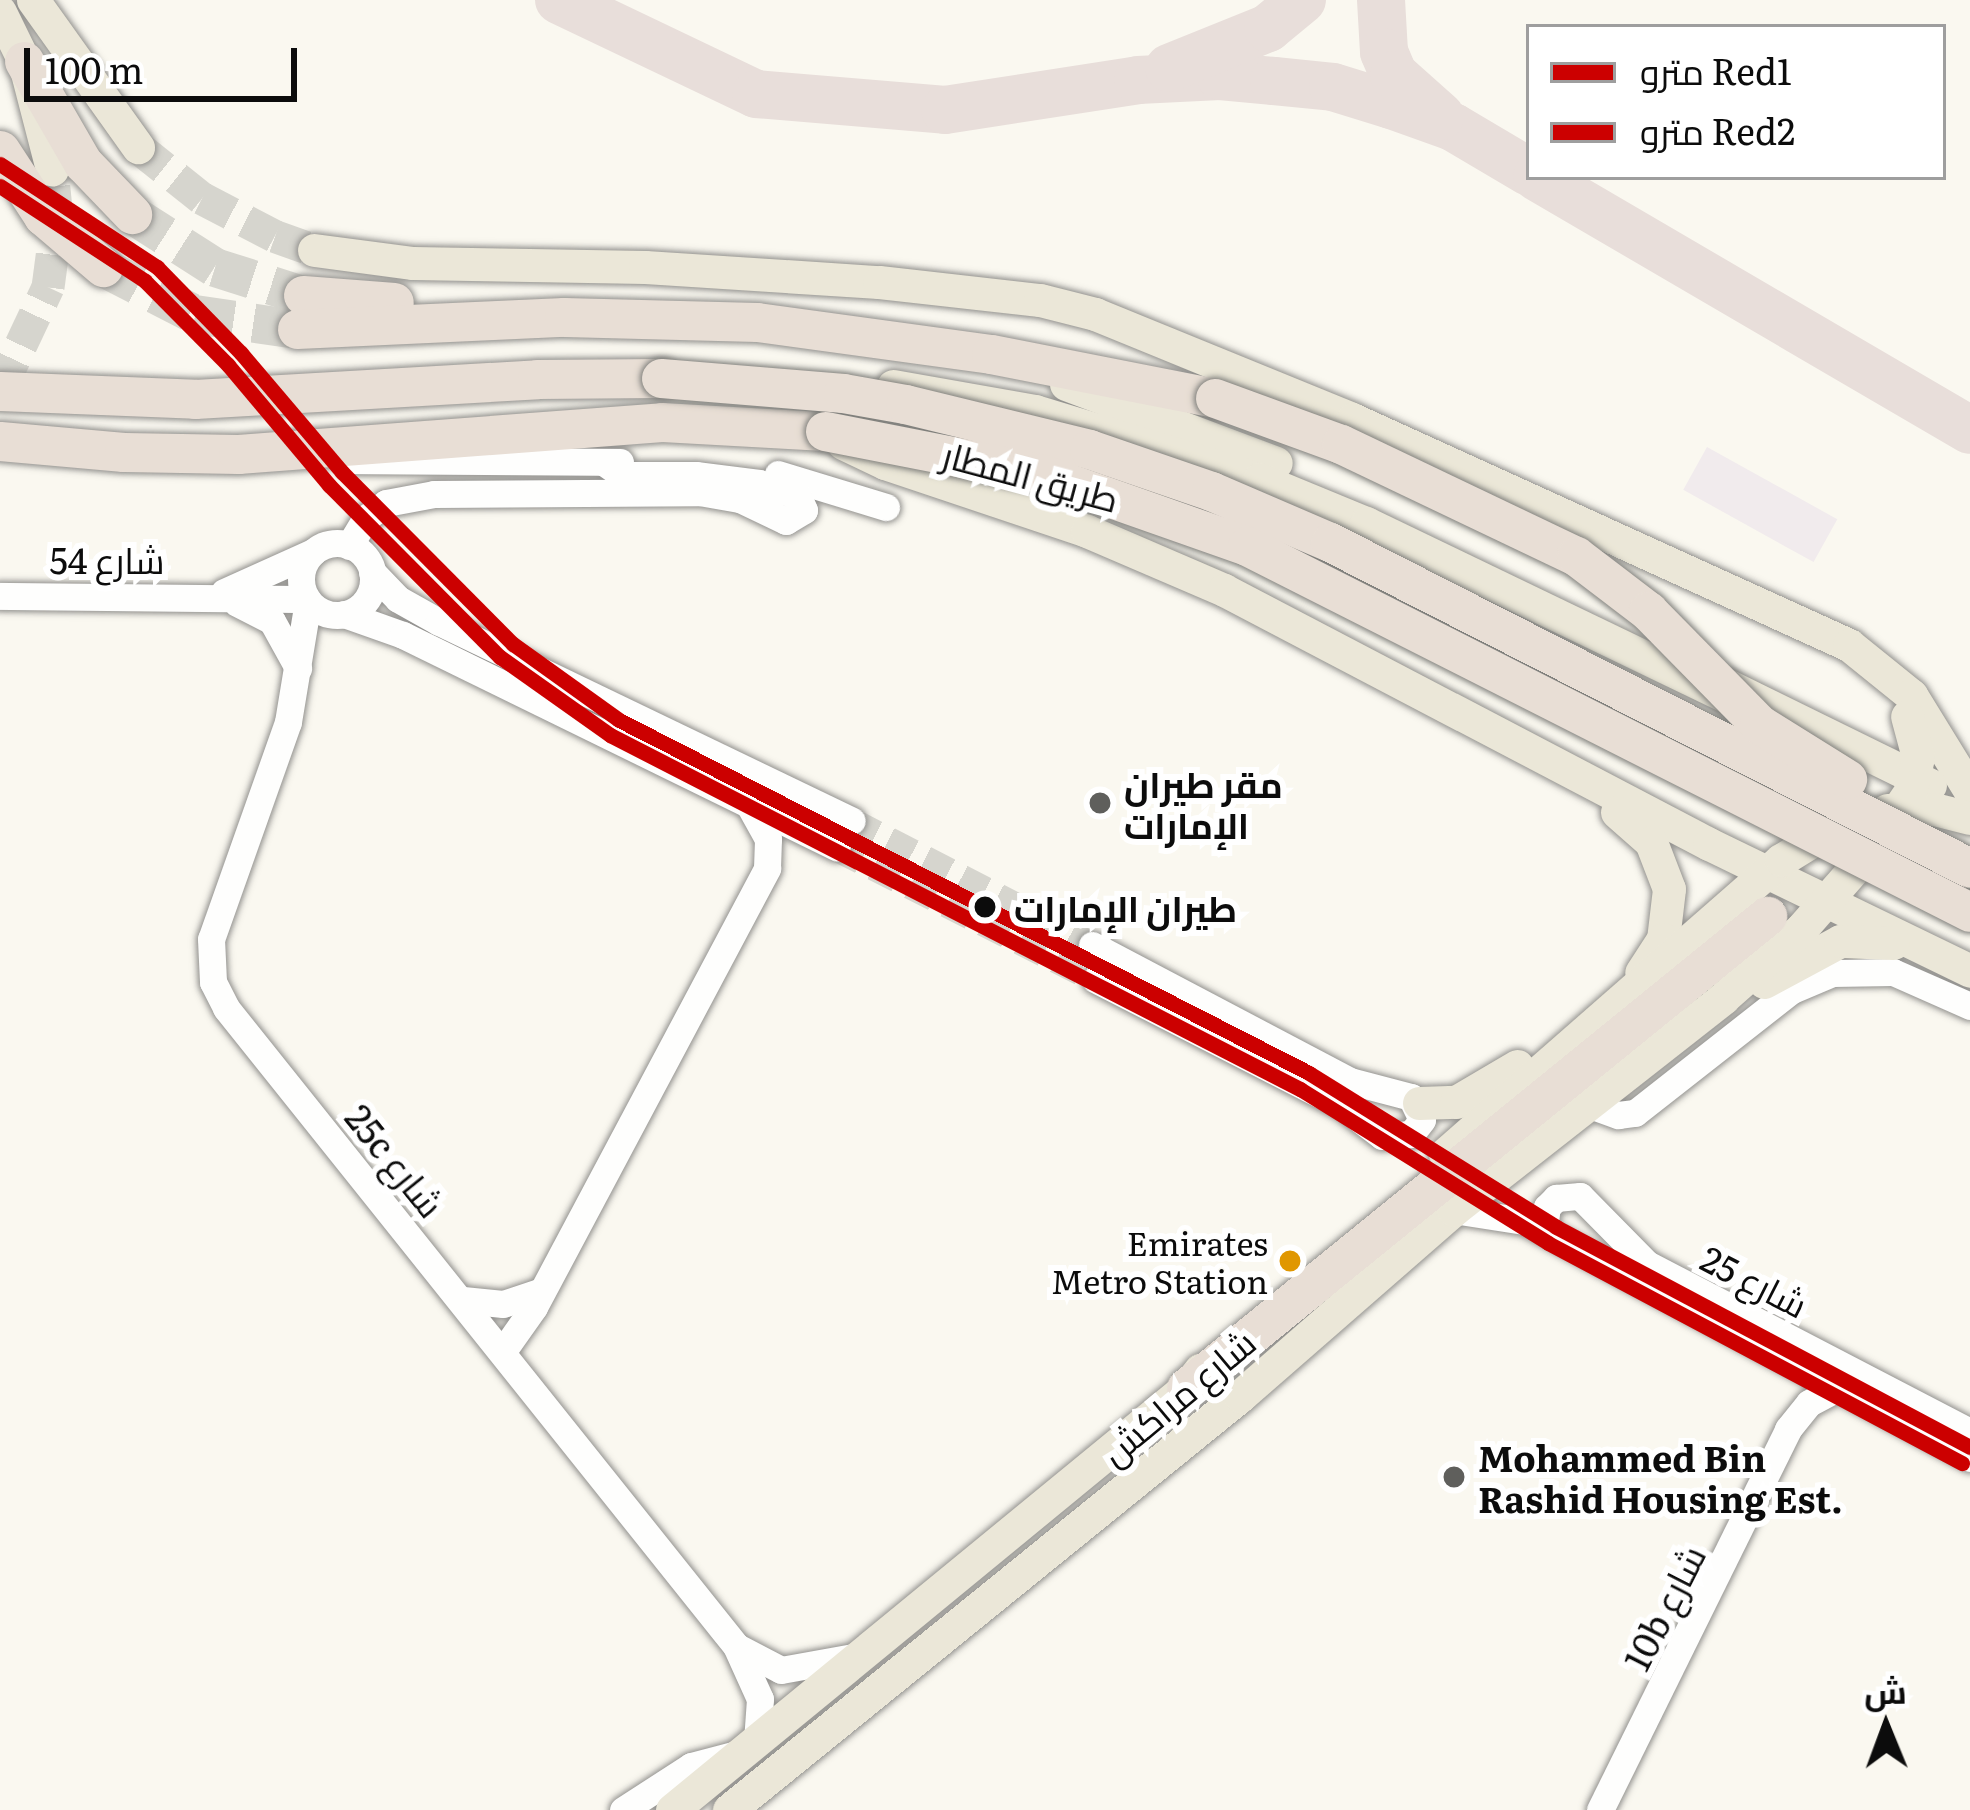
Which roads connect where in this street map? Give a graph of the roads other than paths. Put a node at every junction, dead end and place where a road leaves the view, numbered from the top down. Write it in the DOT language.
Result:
graph roads {
  1 [pos="33,0"];
  2 [pos="9,46"];
  3 [pos="138,147"];
  4 [pos="0,150"];
  5 [pos="52,169"];
  6 [pos="133,214"];
  7 [pos="314,250"];
  8 [pos="103,267"];
  9 [pos="300,312"];
  10 [pos="928,346"];
  11 [pos="661,378"];
  12 [pos="0,391"];
  13 [pos="825,431"];
  14 [pos="0,441"];
  15 [pos="296,451"];
  16 [pos="605,463"];
  17 [pos="886,507"];
  18 [pos="1366,523"];
  19 [pos="350,546"];
  20 [pos="313,552"];
  21 [pos="372,572"];
  22 [pos="0,596"];
  23 [pos="218,596"];
  24 [pos="307,600"];
  25 [pos="340,615"];
  26 [pos="1654,659"];
  27 [pos="301,665"];
  28 [pos="1379,672"];
  29 [pos="1893,681"];
  30 [pos="1549,761"];
  31 [pos="1970,791"];
  32 [pos="1901,804"];
  33 [pos="1970,805"];
  34 [pos="750,807"];
  35 [pos="1970,818"];
  36 [pos="852,820"];
  37 [pos="1854,827"];
  38 [pos="837,848"];
  39 [pos="1799,849"];
  40 [pos="1970,853"];
  41 [pos="1970,868"];
  42 [pos="1767,872"];
  43 [pos="1837,890"];
  44 [pos="1970,912"];
  45 [pos="1766,916"];
  46 [pos="1092,945"];
  47 [pos="1924,950"];
  48 [pos="1970,970"];
  49 [pos="1095,979"];
  50 [pos="1723,998"];
  51 [pos="1970,1006"];
  52 [pos="1582,1020"];
  53 [pos="1419,1103"];
  54 [pos="1590,1105"];
  55 [pos="1450,1149"];
  56 [pos="1454,1210"];
  57 [pos="1544,1230"];
  58 [pos="1671,1288"];
  59 [pos="542,1291"];
  60 [pos="464,1300"];
  61 [pos="503,1351"];
  62 [pos="1186,1388"];
  63 [pos="1837,1388"];
  64 [pos="1970,1432"];
  65 [pos="1970,1458"];
  66 [pos="736,1646"];
  67 [pos="859,1656"];
  68 [pos="751,1746"];
  69 [pos="623,1810"];
  70 [pos="672,1810"];
  71 [pos="729,1810"];
  72 [pos="1600,1810"];
  1 -- 3 [label="main road"];
  2 -- 5 [label="main road"];
  2 -- 6 [label="highway"];
  4 -- 8 [label="highway"];
  7 -- 29 [label="main road"];
  9 -- 10 [label="highway"];
  10 -- 18 [label="main road"];
  10 -- 40 [label="highway, bridge"];
  11 -- 12 [label="highway, طريق المطار"];
  11 -- 18 [label="main road"];
  11 -- 41 [label="highway, طريق المطار, bridge"];
  13 -- 15 [label="highway, طريق المطار"];
  13 -- 28 [label="main road"];
  13 -- 44 [label="highway, طريق المطار, bridge"];
  14 -- 15 [label="highway, طريق المطار"];
  15 -- 16 [label="street"];
  16 -- 17 [label="street"];
  16 -- 19 [label="street"];
  18 -- 26 [label="main road"];
  19 -- 20 [label="street"];
  19 -- 21 [label="street"];
  20 -- 23 [label="street, شارع 54"];
  20 -- 24 [label="street"];
  21 -- 25 [label="street"];
  21 -- 36 [label="street"];
  22 -- 23 [label="street, شارع 54"];
  23 -- 24 [label="street, شارع 54"];
  23 -- 27 [label="street"];
  24 -- 25 [label="street"];
  24 -- 27 [label="street, 25c شارع"];
  25 -- 27 [label="street, 25c شارع"];
  25 -- 34 [label="street"];
  26 -- 32 [label="main road"];
  26 -- 37 [label="main road"];
  27 -- 60 [label="street, 25c شارع"];
  28 -- 30 [label="main road"];
  28 -- 39 [label="main road"];
  29 -- 31 [label="main road"];
  29 -- 32 [label="main road"];
  30 -- 42 [label="main road"];
  30 -- 52 [label="main road"];
  32 -- 33 [label="main road"];
  32 -- 35 [label="main road"];
  32 -- 37 [label="main road"];
  32 -- 43 [label="main road, شارع مراكش"];
  34 -- 38 [label="street"];
  34 -- 59 [label="street"];
  37 -- 39 [label="main road"];
  37 -- 43 [label="main road"];
  39 -- 42 [label="main road"];
  42 -- 43 [label="main road"];
  42 -- 55 [label="main road"];
  43 -- 47 [label="main road"];
  43 -- 50 [label="main road, شارع مراكش"];
  45 -- 62 [label="highway"];
  46 -- 53 [label="street"];
  47 -- 48 [label="main road"];
  47 -- 50 [label="main road"];
  49 -- 53 [label="street"];
  50 -- 54 [label="main road, شارع مراكش"];
  51 -- 54 [label="street"];
  52 -- 53 [label="main road"];
  52 -- 55 [label="main road"];
  54 -- 56 [label="main road, شارع مراكش"];
  55 -- 62 [label="main road, شارع مراكش"];
  56 -- 57 [label="street, شارع 25"];
  56 -- 71 [label="main road, شارع مراكش"];
  57 -- 58 [label="street, شارع 25"];
  57 -- 58 [label="street, شارع 25"];
  58 -- 63 [label="street, شارع 25"];
  58 -- 64 [label="street, شارع 25"];
  59 -- 60 [label="street"];
  59 -- 61 [label="street"];
  60 -- 61 [label="street, 25c شارع"];
  61 -- 66 [label="street, 25c شارع"];
  62 -- 67 [label="main road, شارع مراكش"];
  63 -- 65 [label="street, شارع 25"];
  63 -- 72 [label="street, 10b شارع"];
  66 -- 67 [label="street, 25c شارع"];
  66 -- 68 [label="street, 25c شارع"];
  67 -- 68 [label="main road, شارع مراكش"];
  68 -- 69 [label="street"];
  68 -- 70 [label="main road, شارع مراكش"];
}
